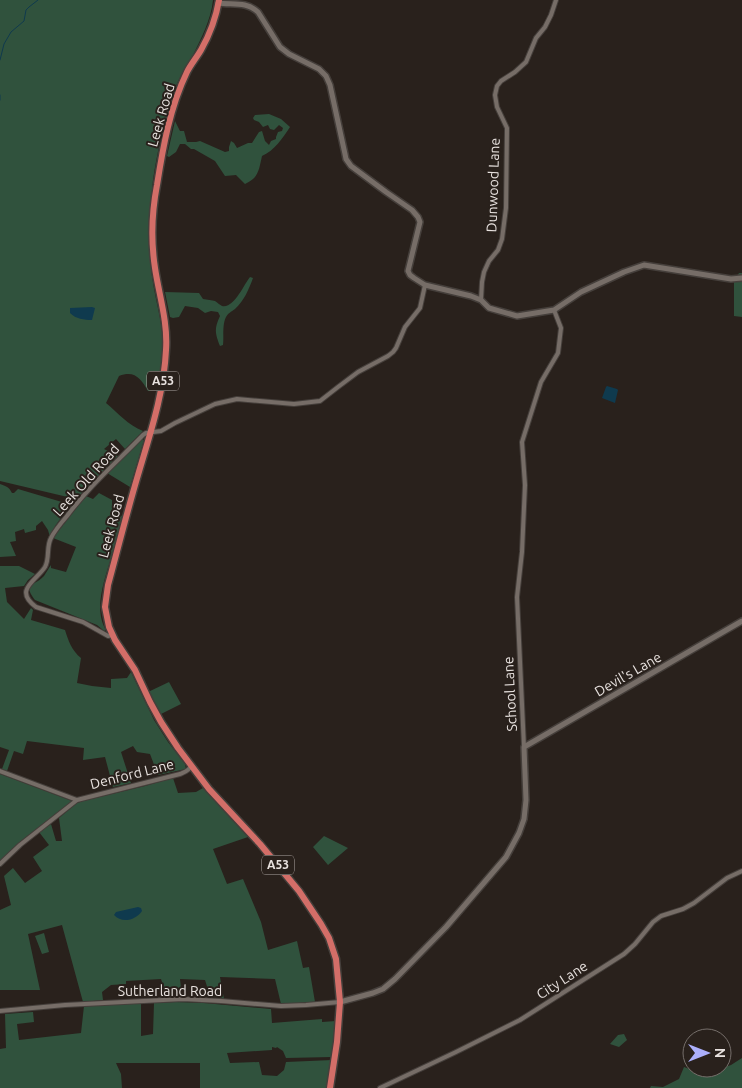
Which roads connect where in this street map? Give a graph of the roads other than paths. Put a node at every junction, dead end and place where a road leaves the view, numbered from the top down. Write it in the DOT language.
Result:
graph roads {
  1 [pos="556,0"];
  2 [pos="218,2"];
  3 [pos="742,278"];
  4 [pos="425,285"];
  5 [pos="481,300"];
  6 [pos="554,310"];
  7 [pos="150,433"];
  8 [pos="742,621"];
  9 [pos="112,635"];
  10 [pos="524,747"];
  11 [pos="191,766"];
  12 [pos="0,771"];
  13 [pos="76,800"];
  14 [pos="0,864"];
  15 [pos="742,871"];
  16 [pos="340,1002"];
  17 [pos="0,1011"];
  18 [pos="330,1088"];
  19 [pos="380,1088"];
  1 -- 5 [label="street, Dunwood Lane"];
  2 -- 4 [label="street"];
  2 -- 7 [label="highway, Leek Road / A53"];
  3 -- 6 [label="street"];
  4 -- 5 [label="street"];
  4 -- 7 [label="street"];
  5 -- 6 [label="street"];
  6 -- 10 [label="street, School Lane"];
  7 -- 9 [label="highway, Leek Road / A53"];
  7 -- 9 [label="street, Leek Old Road"];
  8 -- 10 [label="street, Devil's Lane"];
  9 -- 11 [label="highway, Leek Road / A53"];
  10 -- 16 [label="street, School Lane"];
  11 -- 13 [label="street, Denford Lane"];
  11 -- 16 [label="highway, Leek Road / A53"];
  12 -- 13 [label="street"];
  13 -- 14 [label="street"];
  15 -- 19 [label="street, City Lane"];
  16 -- 17 [label="street, Sutherland Road"];
  16 -- 18 [label="highway, A53"];
}
